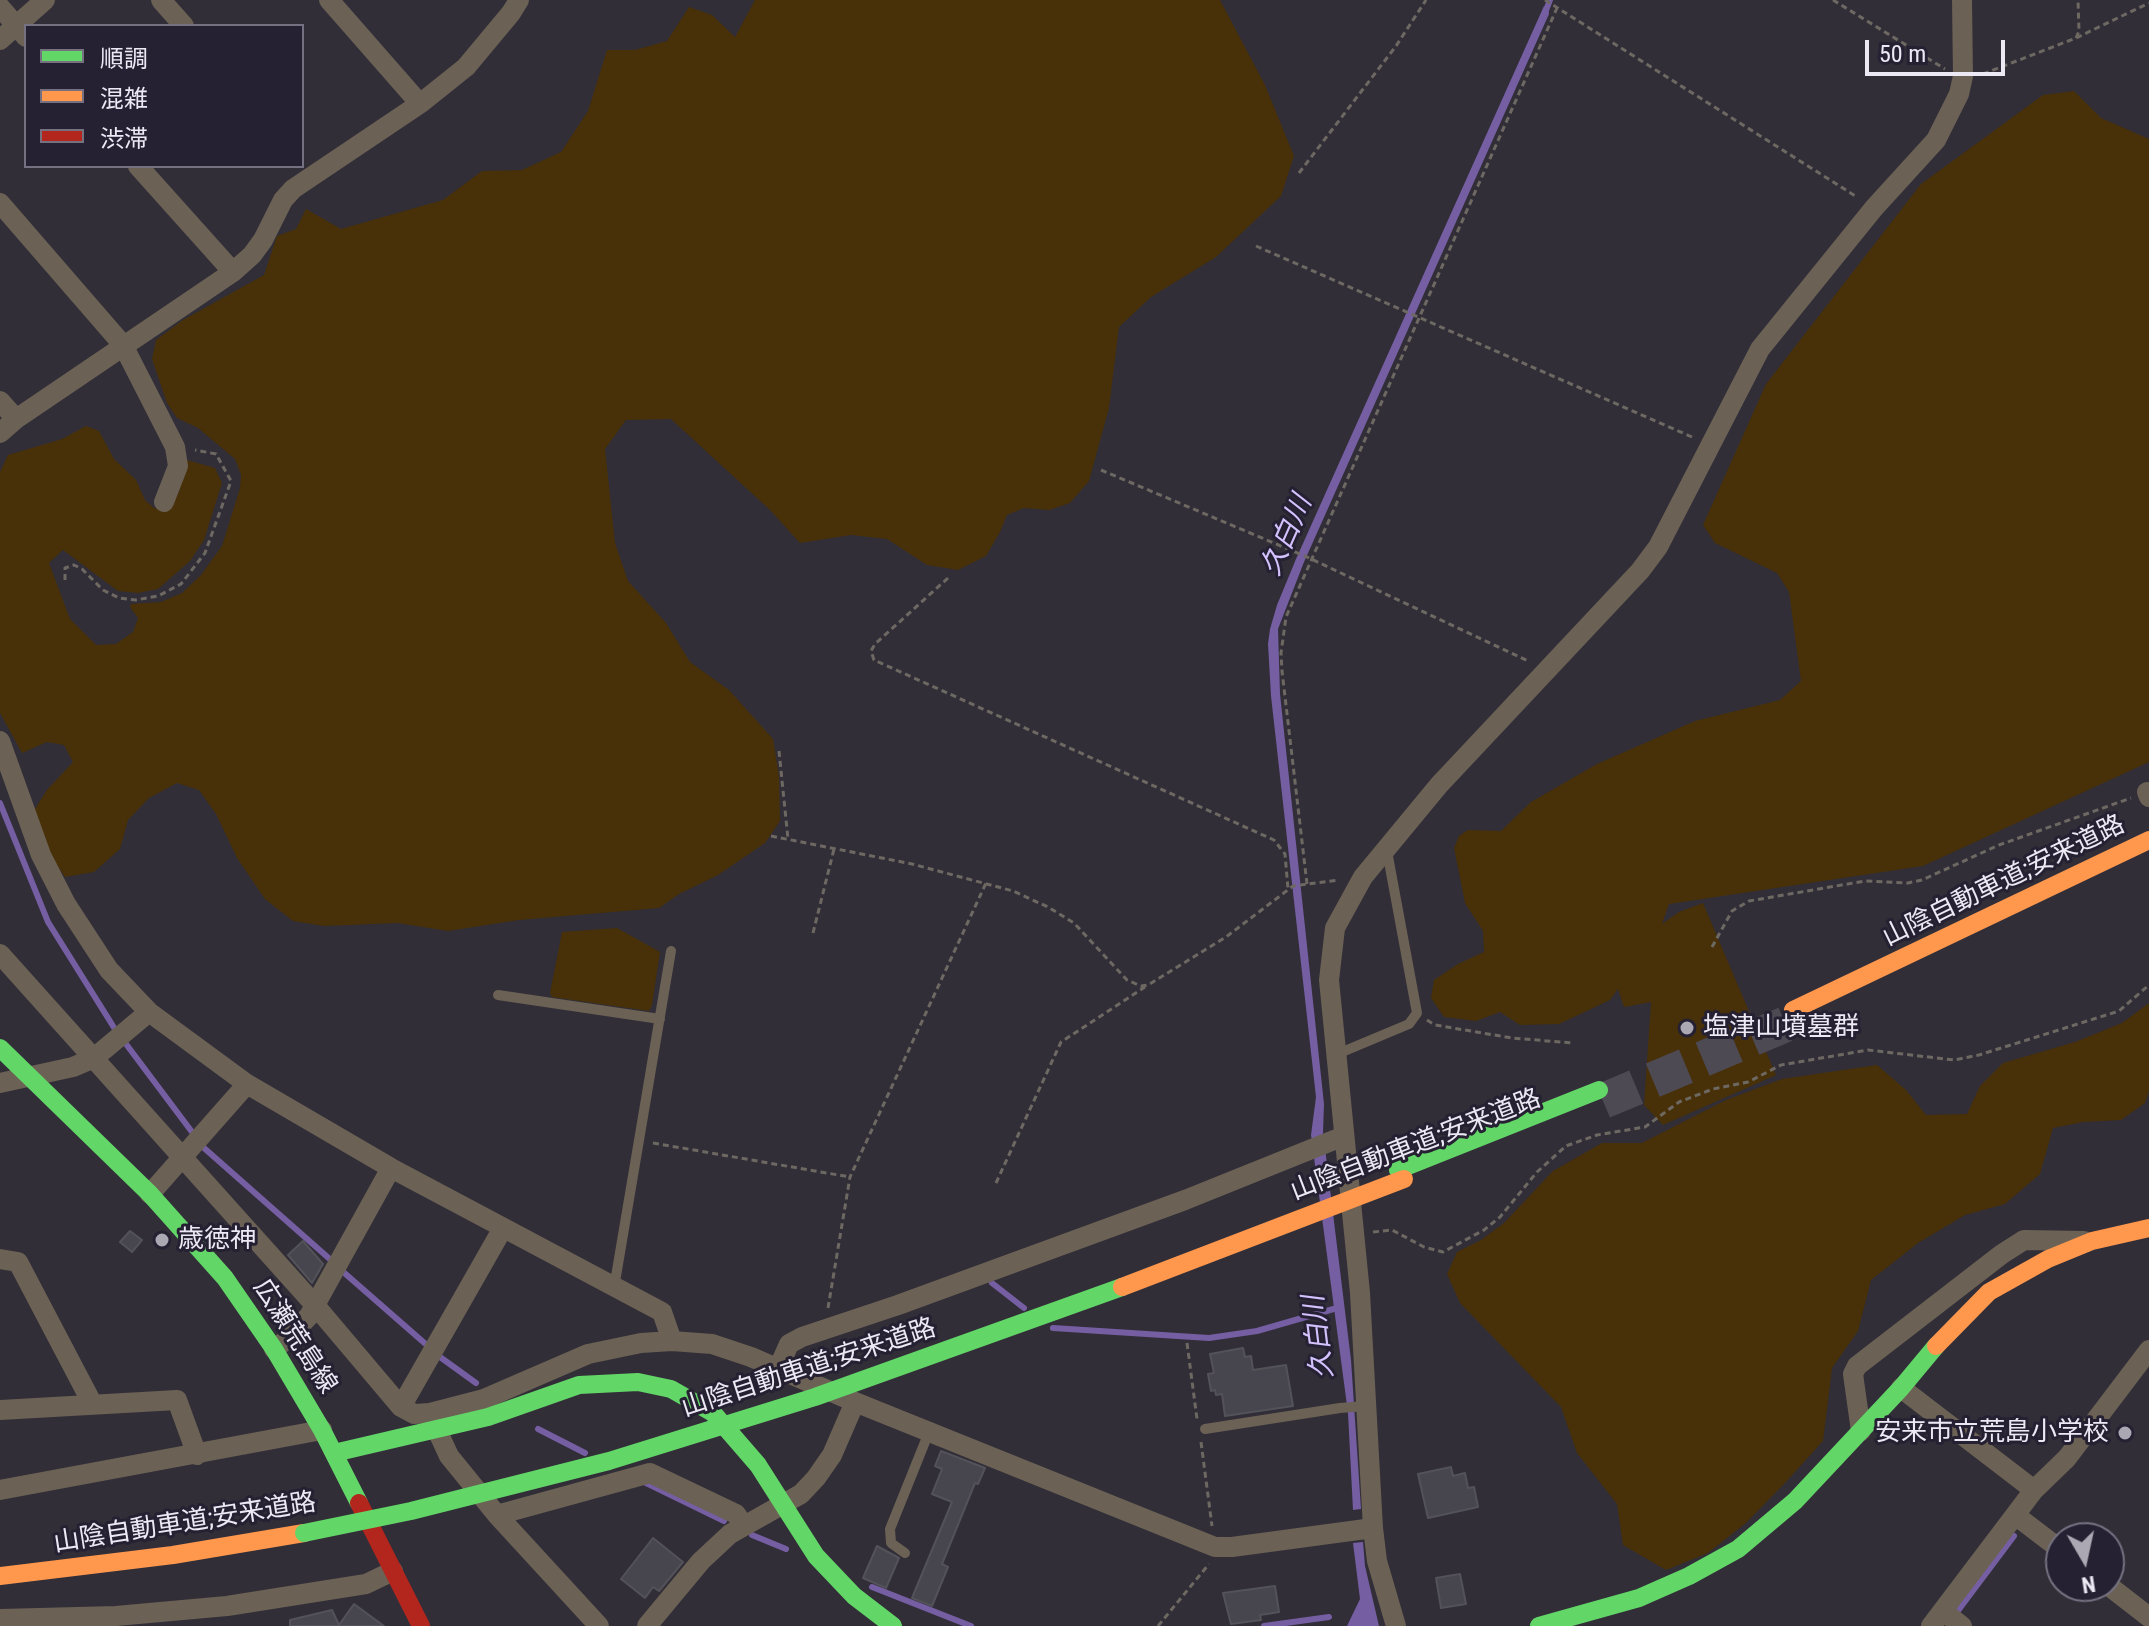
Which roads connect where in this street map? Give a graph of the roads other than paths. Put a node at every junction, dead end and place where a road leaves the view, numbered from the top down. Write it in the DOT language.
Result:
graph roads {
  1 [pos="45,0"];
  2 [pos="161,0"];
  3 [pos="329,0"];
  4 [pos="519,0"];
  5 [pos="1962,0"];
  6 [pos="0,7"];
  7 [pos="26,24"];
  8 [pos="182,24"];
  9 [pos="21,31"];
  10 [pos="0,40"];
  11 [pos="414,97"];
  12 [pos="140,168"];
  13 [pos="307,168"];
  14 [pos="0,203"];
  15 [pos="233,272"];
  16 [pos="123,345"];
  17 [pos="0,401"];
  18 [pos="16,419"];
  19 [pos="0,433"];
  20 [pos="164,502"];
  21 [pos="0,741"];
  22 [pos="2149,840"];
  23 [pos="1387,851"];
  24 [pos="2149,854"];
  25 [pos="671,951"];
  26 [pos="0,954"];
  27 [pos="498,995"];
  28 [pos="149,1012"];
  29 [pos="660,1019"];
  30 [pos="0,1048"];
  31 [pos="1335,1055"];
  32 [pos="94,1058"];
  33 [pos="30,1077"];
  34 [pos="0,1083"];
  35 [pos="247,1084"];
  36 [pos="1601,1096"];
  37 [pos="1344,1136"];
  38 [pos="184,1158"];
  39 [pos="391,1168"];
  40 [pos="150,1194"];
  41 [pos="503,1228"];
  42 [pos="2149,1228"];
  43 [pos="2092,1241"];
  44 [pos="0,1259"];
  45 [pos="614,1288"];
  46 [pos="314,1304"];
  47 [pos="672,1341"];
  48 [pos="274,1349"];
  49 [pos="2149,1350"];
  50 [pos="778,1369"];
  51 [pos="1901,1388"];
  52 [pos="855,1402"];
  53 [pos="92,1403"];
  54 [pos="1363,1406"];
  55 [pos="401,1407"];
  56 [pos="0,1410"];
  57 [pos="1201,1429"];
  58 [pos="322,1430"];
  59 [pos="437,1430"];
  60 [pos="1861,1431"];
  61 [pos="929,1432"];
  62 [pos="334,1453"];
  63 [pos="197,1455"];
  64 [pos="0,1490"];
  65 [pos="2034,1490"];
  66 [pos="782,1505"];
  67 [pos="497,1515"];
  68 [pos="2015,1515"];
  69 [pos="744,1526"];
  70 [pos="303,1528"];
  71 [pos="1373,1528"];
  72 [pos="2045,1538"];
  73 [pos="905,1553"];
  74 [pos="0,1565"];
  75 [pos="393,1571"];
  76 [pos="0,1576"];
  77 [pos="2125,1598"];
  78 [pos="227,1606"];
  79 [pos="2149,1617"];
  80 [pos="1937,1618"];
  81 [pos="0,1619"];
  82 [pos="203,1626"];
  83 [pos="421,1626"];
  84 [pos="599,1626"];
  85 [pos="647,1626"];
  86 [pos="893,1626"];
  87 [pos="1396,1626"];
  88 [pos="1539,1626"];
  89 [pos="1962,1626"];
  1 -- 7 [label="street"];
  2 -- 8 [label="street"];
  3 -- 11 [label="street"];
  4 -- 13 [label="street"];
  5 -- 23 [label="street"];
  6 -- 9 [label="street"];
  9 -- 10 [label="street"];
  12 -- 15 [label="street"];
  13 -- 15 [label="street"];
  14 -- 16 [label="street"];
  15 -- 16 [label="street"];
  16 -- 18 [label="street"];
  16 -- 20 [label="street"];
  17 -- 18 [label="street"];
  18 -- 19 [label="street"];
  21 -- 28 [label="street"];
  22 -- 24 [label="main road, 山陰自動車道;安来道路"];
  23 -- 31 [label="street"];
  23 -- 31 [label="lane"];
  25 -- 29 [label="lane"];
  26 -- 32 [label="street"];
  27 -- 29 [label="lane"];
  28 -- 32 [label="street"];
  28 -- 35 [label="street"];
  29 -- 45 [label="lane"];
  30 -- 33 [label="main road, 広瀬荒島線"];
  31 -- 37 [label="street"];
  32 -- 33 [label="street"];
  32 -- 38 [label="street"];
  33 -- 34 [label="street"];
  33 -- 40 [label="main road, 広瀬荒島線"];
  35 -- 38 [label="street"];
  35 -- 39 [label="street"];
  36 -- 70 [label="main road, 山陰自動車道;安来道路, bridge"];
  37 -- 50 [label="street"];
  37 -- 54 [label="street"];
  38 -- 40 [label="street"];
  38 -- 46 [label="street"];
  39 -- 41 [label="street"];
  39 -- 46 [label="street"];
  40 -- 48 [label="main road, 広瀬荒島線"];
  41 -- 45 [label="street"];
  41 -- 55 [label="street"];
  42 -- 43 [label="main road"];
  43 -- 51 [label="main road"];
  43 -- 60 [label="street"];
  44 -- 53 [label="street"];
  45 -- 47 [label="street"];
  46 -- 48 [label="street"];
  46 -- 55 [label="street"];
  47 -- 50 [label="street"];
  47 -- 55 [label="street"];
  48 -- 58 [label="main road, 広瀬荒島線"];
  49 -- 65 [label="street"];
  50 -- 52 [label="street"];
  51 -- 60 [label="main road"];
  51 -- 65 [label="street"];
  52 -- 61 [label="street"];
  52 -- 66 [label="street"];
  53 -- 56 [label="street"];
  53 -- 63 [label="street"];
  54 -- 57 [label="lane"];
  54 -- 71 [label="street"];
  58 -- 62 [label="main road, 広瀬荒島線"];
  58 -- 63 [label="street"];
  59 -- 62 [label="main road"];
  59 -- 66 [label="main road"];
  59 -- 67 [label="street"];
  60 -- 88 [label="main road"];
  61 -- 71 [label="street"];
  61 -- 73 [label="lane"];
  62 -- 75 [label="main road, 広瀬荒島線"];
  63 -- 64 [label="street"];
  65 -- 68 [label="street"];
  66 -- 69 [label="street"];
  66 -- 86 [label="main road"];
  67 -- 69 [label="street"];
  67 -- 84 [label="street"];
  68 -- 72 [label="street"];
  68 -- 80 [label="street"];
  69 -- 85 [label="street"];
  70 -- 74 [label="main road, 山陰自動車道;安来道路"];
  70 -- 76 [label="main road, 山陰自動車道;安来道路"];
  71 -- 87 [label="street"];
  75 -- 78 [label="street"];
  75 -- 83 [label="main road, 広瀬荒島線"];
  77 -- 79 [label="street"];
  78 -- 81 [label="street"];
  78 -- 82 [label="street"];
  80 -- 89 [label="street"];
}
